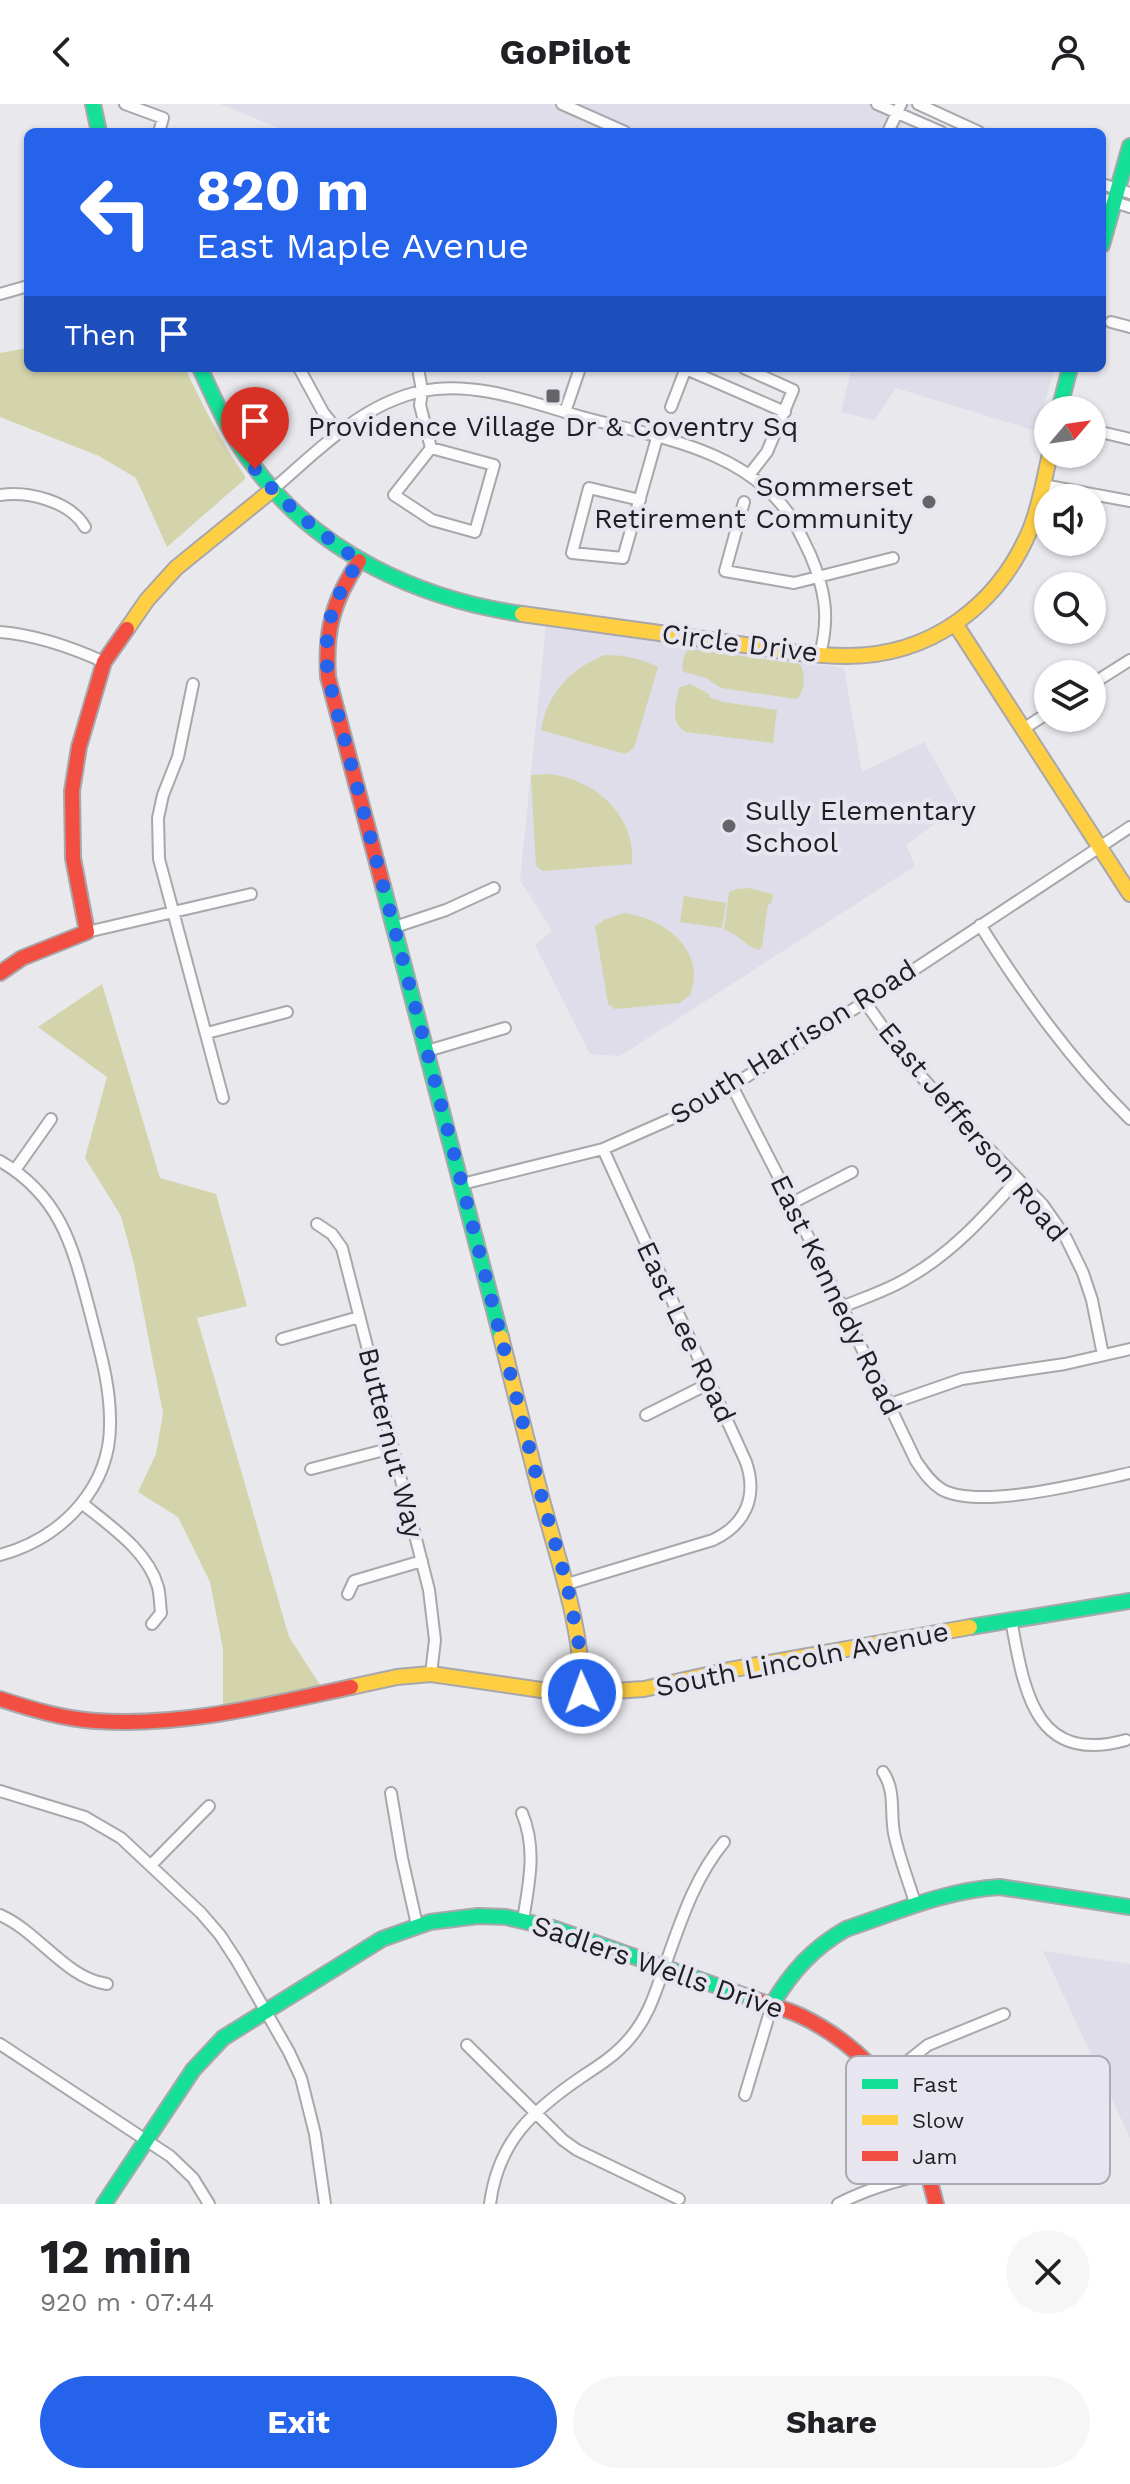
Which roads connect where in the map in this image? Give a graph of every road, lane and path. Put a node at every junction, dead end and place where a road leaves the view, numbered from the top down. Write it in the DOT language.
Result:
graph roads {
  1 [pos="93,104"];
  2 [pos="125,104"];
  3 [pos="562,104"];
  4 [pos="877,104"];
  5 [pos="918,104"];
  6 [pos="899,109"];
  7 [pos="98,128"];
  8 [pos="160,128"];
  9 [pos="616,128"];
  10 [pos="890,128"];
  11 [pos="934,128"];
  12 [pos="970,128"];
  13 [pos="1130,146"];
  14 [pos="1116,195"];
  15 [pos="1130,207"];
  16 [pos="1106,231"];
  17 [pos="24,287"];
  18 [pos="0,294"];
  19 [pos="1111,322"];
  20 [pos="1130,327"];
  21 [pos="202,372"];
  22 [pos="301,372"];
  23 [pos="419,372"];
  24 [pos="579,372"];
  25 [pos="685,372"];
  26 [pos="693,372"];
  27 [pos="753,372"];
  28 [pos="1069,372"];
  29 [pos="422,391"];
  30 [pos="1063,396"];
  31 [pos="671,407"];
  32 [pos="565,412"];
  33 [pos="785,412"];
  34 [pos="339,432"];
  35 [pos="1106,433"];
  36 [pos="657,438"];
  37 [pos="1130,439"];
  38 [pos="431,448"];
  39 [pos="749,475"];
  40 [pos="272,490"];
  41 [pos="0,495"];
  42 [pos="1106,497"];
  43 [pos="640,500"];
  44 [pos="1130,501"];
  45 [pos="744,502"];
  46 [pos="1034,519"];
  47 [pos="85,527"];
  48 [pos="893,558"];
  49 [pos="359,561"];
  50 [pos="819,577"];
  51 [pos="956,625"];
  52 [pos="0,632"];
  53 [pos="820,654"];
  54 [pos="1130,660"];
  55 [pos="104,662"];
  56 [pos="1106,675"];
  57 [pos="193,684"];
  58 [pos="1034,722"];
  59 [pos="1023,729"];
  60 [pos="1130,827"];
  61 [pos="1100,847"];
  62 [pos="494,888"];
  63 [pos="251,894"];
  64 [pos="1130,894"];
  65 [pos="173,912"];
  66 [pos="980,925"];
  67 [pos="395,927"];
  68 [pos="87,932"];
  69 [pos="1,969"];
  70 [pos="865,1002"];
  71 [pos="287,1012"];
  72 [pos="505,1028"];
  73 [pos="207,1033"];
  74 [pos="427,1051"];
  75 [pos="732,1086"];
  76 [pos="223,1098"];
  77 [pos="51,1119"];
  78 [pos="1130,1119"];
  79 [pos="603,1149"];
  80 [pos="0,1161"];
  81 [pos="15,1170"];
  82 [pos="852,1172"];
  83 [pos="1018,1179"];
  84 [pos="462,1184"];
  85 [pos="792,1203"];
  86 [pos="317,1224"];
  87 [pos="842,1307"];
  88 [pos="359,1317"];
  89 [pos="282,1339"];
  90 [pos="1130,1349"];
  91 [pos="1103,1355"];
  92 [pos="710,1383"];
  93 [pos="890,1404"];
  94 [pos="646,1415"];
  95 [pos="392,1448"];
  96 [pos="311,1469"];
  97 [pos="1130,1473"];
  98 [pos="83,1504"];
  99 [pos="0,1555"];
  100 [pos="422,1561"];
  101 [pos="567,1584"];
  102 [pos="348,1594"];
  103 [pos="1130,1601"];
  104 [pos="1011,1620"];
  105 [pos="152,1624"];
  106 [pos="431,1674"];
  107 [pos="582,1693"];
  108 [pos="0,1699"];
  109 [pos="1126,1740"];
  110 [pos="883,1772"];
  111 [pos="0,1791"];
  112 [pos="391,1793"];
  113 [pos="209,1806"];
  114 [pos="522,1813"];
  115 [pos="724,1842"];
  116 [pos="152,1864"];
  117 [pos="916,1906"];
  118 [pos="1130,1907"];
  119 [pos="0,1915"];
  120 [pos="523,1920"];
  121 [pos="417,1925"];
  122 [pos="664,1967"];
  123 [pos="107,1984"];
  124 [pos="772,2005"];
  125 [pos="265,2010"];
  126 [pos="1004,2014"];
  127 [pos="0,2044"];
  128 [pos="467,2045"];
  129 [pos="861,2056"];
  130 [pos="912,2056"];
  131 [pos="745,2095"];
  132 [pos="534,2112"];
  133 [pos="146,2140"];
  134 [pos="890,2184"];
  135 [pos="930,2184"];
  136 [pos="679,2199"];
  137 [pos="104,2204"];
  138 [pos="209,2204"];
  139 [pos="325,2204"];
  140 [pos="490,2204"];
  141 [pos="838,2204"];
  142 [pos="936,2204"];
  1 -- 7 [label="street"];
  2 -- 8 [label="street"];
  3 -- 9 [label="street"];
  4 -- 6 [label="street"];
  5 -- 12 [label="street"];
  6 -- 10 [label="street"];
  6 -- 11 [label="street"];
  13 -- 14 [label="street"];
  14 -- 15 [label="street"];
  14 -- 16 [label="street"];
  17 -- 18 [label="street"];
  19 -- 20 [label="street"];
  21 -- 40 [label="street, Circle Drive"];
  22 -- 34 [label="street"];
  23 -- 29 [label="street"];
  24 -- 32 [label="street"];
  25 -- 31 [label="street"];
  26 -- 33 [label="street"];
  27 -- 33 [label="street"];
  28 -- 30 [label="street"];
  29 -- 32 [label="street"];
  29 -- 34 [label="street"];
  29 -- 38 [label="street"];
  32 -- 36 [label="street"];
  33 -- 39 [label="street"];
  34 -- 40 [label="street"];
  35 -- 37 [label="street"];
  36 -- 39 [label="street"];
  36 -- 43 [label="street"];
  38 -- 38 [label="street"];
  39 -- 50 [label="street"];
  40 -- 49 [label="street, Circle Drive"];
  40 -- 55 [label="street"];
  41 -- 47 [label="street"];
  42 -- 44 [label="street"];
  43 -- 43 [label="street"];
  45 -- 50 [label="street"];
  46 -- 51 [label="street, Circle Drive"];
  48 -- 50 [label="street"];
  49 -- 53 [label="street, Circle Drive"];
  49 -- 67 [label="street"];
  50 -- 53 [label="street"];
  51 -- 53 [label="street, Circle Drive"];
  51 -- 59 [label="street"];
  52 -- 55 [label="street"];
  54 -- 56 [label="street"];
  55 -- 68 [label="street"];
  57 -- 65 [label="street"];
  58 -- 59 [label="street"];
  59 -- 61 [label="street"];
  60 -- 61 [label="street, South Harrison Road"];
  61 -- 64 [label="street"];
  61 -- 66 [label="street, South Harrison Road"];
  62 -- 67 [label="street"];
  63 -- 65 [label="street"];
  65 -- 68 [label="street"];
  65 -- 73 [label="street"];
  66 -- 70 [label="street, South Harrison Road"];
  66 -- 78 [label="street"];
  67 -- 74 [label="street"];
  68 -- 69 [label="street"];
  70 -- 75 [label="street, South Harrison Road"];
  70 -- 83 [label="street, East Jefferson Road"];
  71 -- 73 [label="street"];
  72 -- 74 [label="street"];
  73 -- 76 [label="street"];
  74 -- 84 [label="street"];
  75 -- 79 [label="street, South Harrison Road"];
  75 -- 85 [label="street, East Kennedy Road"];
  77 -- 81 [label="street"];
  79 -- 84 [label="street, South Harrison Road"];
  79 -- 92 [label="street, East Lee Road"];
  80 -- 81 [label="street"];
  81 -- 98 [label="street"];
  82 -- 85 [label="street"];
  83 -- 87 [label="street"];
  83 -- 91 [label="street, East Jefferson Road"];
  84 -- 101 [label="street"];
  85 -- 87 [label="street, East Kennedy Road"];
  86 -- 88 [label="street, Butternut Way"];
  87 -- 93 [label="street, East Kennedy Road"];
  88 -- 89 [label="street"];
  88 -- 95 [label="street, Butternut Way"];
  90 -- 91 [label="street"];
  91 -- 93 [label="street"];
  92 -- 94 [label="street"];
  92 -- 101 [label="street, East Lee Road"];
  93 -- 97 [label="street, East Kennedy Road"];
  95 -- 96 [label="street"];
  95 -- 100 [label="street, Butternut Way"];
  98 -- 99 [label="street"];
  98 -- 105 [label="street"];
  100 -- 102 [label="street"];
  100 -- 106 [label="street, Butternut Way"];
  101 -- 107 [label="street"];
  103 -- 104 [label="street, South Lincoln Avenue"];
  104 -- 107 [label="street, South Lincoln Avenue"];
  104 -- 109 [label="street"];
  106 -- 107 [label="street, South Lincoln Avenue"];
  106 -- 108 [label="street, South Lincoln Avenue"];
  110 -- 117 [label="street"];
  111 -- 116 [label="street"];
  112 -- 121 [label="street"];
  113 -- 116 [label="street"];
  114 -- 120 [label="street"];
  115 -- 122 [label="street"];
  116 -- 125 [label="street"];
  117 -- 118 [label="street"];
  117 -- 124 [label="street"];
  119 -- 123 [label="street"];
  120 -- 121 [label="street, Sadlers Wells Drive"];
  120 -- 122 [label="street, Sadlers Wells Drive"];
  121 -- 125 [label="street, Sadlers Wells Drive"];
  122 -- 124 [label="street, Sadlers Wells Drive"];
  122 -- 132 [label="street"];
  124 -- 129 [label="street, Sadlers Wells Drive"];
  124 -- 131 [label="street"];
  125 -- 133 [label="street, Sadlers Wells Drive"];
  125 -- 139 [label="street"];
  126 -- 130 [label="street"];
  127 -- 133 [label="street"];
  128 -- 132 [label="street"];
  132 -- 136 [label="street"];
  132 -- 140 [label="street"];
  133 -- 137 [label="street, Sadlers Wells Drive"];
  133 -- 138 [label="street"];
  134 -- 141 [label="street"];
  135 -- 142 [label="street, Sadlers Wells Drive"];
}
